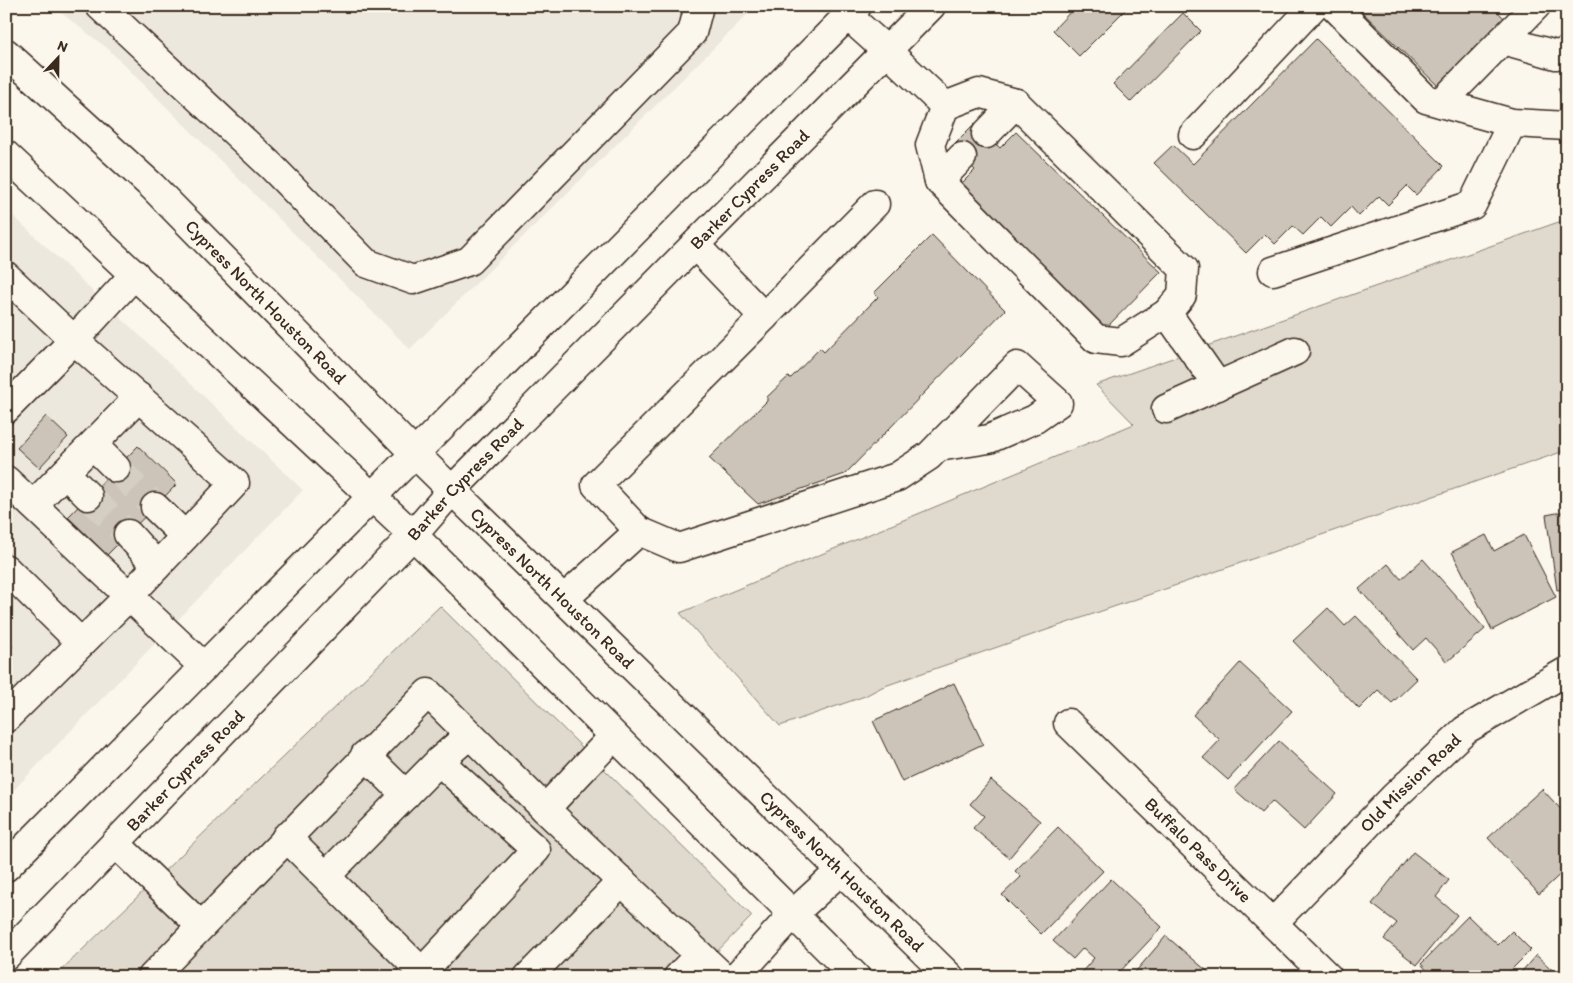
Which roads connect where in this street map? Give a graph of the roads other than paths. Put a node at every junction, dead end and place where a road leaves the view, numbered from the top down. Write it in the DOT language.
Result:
graph roads {
  1 [pos="100,6"];
  2 [pos="699,6"];
  3 [pos="931,6"];
  4 [pos="1314,6"];
  5 [pos="1334,6"];
  6 [pos="1536,6"];
  7 [pos="852,11"];
  8 [pos="1503,40"];
  9 [pos="887,51"];
  10 [pos="1567,52"];
  11 [pos="8,57"];
  12 [pos="1016,103"];
  13 [pos="1441,103"];
  14 [pos="945,106"];
  15 [pos="1512,123"];
  16 [pos="1567,126"];
  17 [pos="986,134"];
  18 [pos="1193,135"];
  19 [pos="6,155"];
  20 [pos="962,157"];
  21 [pos="939,181"];
  22 [pos="875,204"];
  23 [pos="695,245"];
  24 [pos="1273,271"];
  25 [pos="135,274"];
  26 [pos="6,276"];
  27 [pos="1167,313"];
  28 [pos="764,317"];
  29 [pos="74,340"];
  30 [pos="1295,351"];
  31 [pos="1218,386"];
  32 [pos="139,397"];
  33 [pos="6,409"];
  34 [pos="1166,409"];
  35 [pos="93,444"];
  36 [pos="938,447"];
  37 [pos="414,453"];
  38 [pos="116,468"];
  39 [pos="65,472"];
  40 [pos="6,480"];
  41 [pos="453,489"];
  42 [pos="88,496"];
  43 [pos="372,497"];
  44 [pos="33,506"];
  45 [pos="155,507"];
  46 [pos="638,531"];
  47 [pos="128,534"];
  48 [pos="413,535"];
  49 [pos="185,536"];
  50 [pos="157,566"];
  51 [pos="6,569"];
  52 [pos="129,596"];
  53 [pos="564,599"];
  54 [pos="81,643"];
  55 [pos="204,667"];
  56 [pos="1567,671"];
  57 [pos="6,718"];
  58 [pos="1068,724"];
  59 [pos="469,735"];
  60 [pos="613,737"];
  61 [pos="365,755"];
  62 [pos="439,762"];
  63 [pos="406,795"];
  64 [pos="545,809"];
  65 [pos="286,837"];
  66 [pos="115,843"];
  67 [pos="6,867"];
  68 [pos="840,871"];
  69 [pos="326,876"];
  70 [pos="622,881"];
  71 [pos="792,914"];
  72 [pos="1274,922"];
  73 [pos="201,926"];
  74 [pos="699,955"];
  75 [pos="6,956"];
  76 [pos="425,974"];
  77 [pos="152,977"];
  78 [pos="528,977"];
  79 [pos="678,977"];
  80 [pos="723,977"];
  81 [pos="736,977"];
  82 [pos="856,977"];
  83 [pos="950,977"];
  84 [pos="1328,977"];
  1 -- 2 [label="main road"];
  3 -- 9 [label="main road, Barker Cypress Road"];
  4 -- 18 [label="main road"];
  5 -- 13 [label="main road"];
  6 -- 8 [label="main road"];
  7 -- 9 [label="main road"];
  7 -- 37 [label="main road"];
  8 -- 10 [label="main road"];
  8 -- 13 [label="main road"];
  9 -- 14 [label="main road"];
  9 -- 23 [label="main road, Barker Cypress Road"];
  11 -- 37 [label="main road, Cypress North Houston Road"];
  12 -- 14 [label="main road"];
  12 -- 17 [label="main road"];
  12 -- 27 [label="main road"];
  13 -- 15 [label="main road"];
  14 -- 21 [label="main road"];
  15 -- 16 [label="main road"];
  15 -- 24 [label="main road"];
  19 -- 25 [label="main road"];
  20 -- 21 [label="main road"];
  21 -- 27 [label="main road"];
  22 -- 28 [label="main road"];
  23 -- 28 [label="main road"];
  23 -- 41 [label="main road, Barker Cypress Road"];
  25 -- 29 [label="main road"];
  25 -- 43 [label="main road"];
  26 -- 29 [label="main road"];
  27 -- 31 [label="main road"];
  28 -- 46 [label="main road"];
  29 -- 32 [label="main road"];
  29 -- 33 [label="main road"];
  30 -- 31 [label="main road"];
  31 -- 34 [label="main road"];
  32 -- 35 [label="main road"];
  32 -- 49 [label="main road"];
  35 -- 38 [label="main road"];
  35 -- 39 [label="main road"];
  36 -- 46 [label="main road"];
  37 -- 41 [label="main road, Cypress North Houston Road"];
  37 -- 43 [label="main road"];
  39 -- 42 [label="main road"];
  39 -- 44 [label="main road"];
  40 -- 44 [label="main road"];
  41 -- 48 [label="main road, Barker Cypress Road"];
  41 -- 53 [label="main road, Cypress North Houston Road"];
  43 -- 48 [label="main road"];
  43 -- 55 [label="main road"];
  44 -- 52 [label="main road"];
  45 -- 49 [label="main road"];
  46 -- 53 [label="main road"];
  47 -- 50 [label="main road"];
  48 -- 60 [label="main road"];
  48 -- 66 [label="main road, Barker Cypress Road"];
  49 -- 50 [label="main road"];
  50 -- 52 [label="main road"];
  51 -- 54 [label="main road"];
  52 -- 54 [label="main road"];
  52 -- 55 [label="main road"];
  53 -- 68 [label="main road, Cypress North Houston Road"];
  54 -- 57 [label="main road"];
  55 -- 67 [label="main road"];
  56 -- 72 [label="main road, Old Mission Road"];
  58 -- 72 [label="main road, Buffalo Pass Drive"];
  59 -- 61 [label="main road"];
  59 -- 62 [label="main road"];
  59 -- 64 [label="main road"];
  60 -- 64 [label="main road"];
  60 -- 71 [label="main road"];
  61 -- 63 [label="main road"];
  61 -- 65 [label="main road"];
  62 -- 63 [label="main road"];
  62 -- 76 [label="main road"];
  63 -- 69 [label="main road"];
  64 -- 70 [label="main road"];
  65 -- 69 [label="main road"];
  65 -- 73 [label="main road"];
  66 -- 73 [label="main road"];
  66 -- 75 [label="main road, Barker Cypress Road"];
  68 -- 71 [label="main road"];
  68 -- 83 [label="main road, Cypress North Houston Road"];
  69 -- 76 [label="main road"];
  70 -- 74 [label="main road"];
  70 -- 78 [label="main road"];
  71 -- 81 [label="main road"];
  71 -- 82 [label="main road"];
  72 -- 84 [label="main road, Buffalo Pass Drive"];
  73 -- 77 [label="main road"];
  74 -- 79 [label="main road"];
  74 -- 80 [label="main road"];
}
